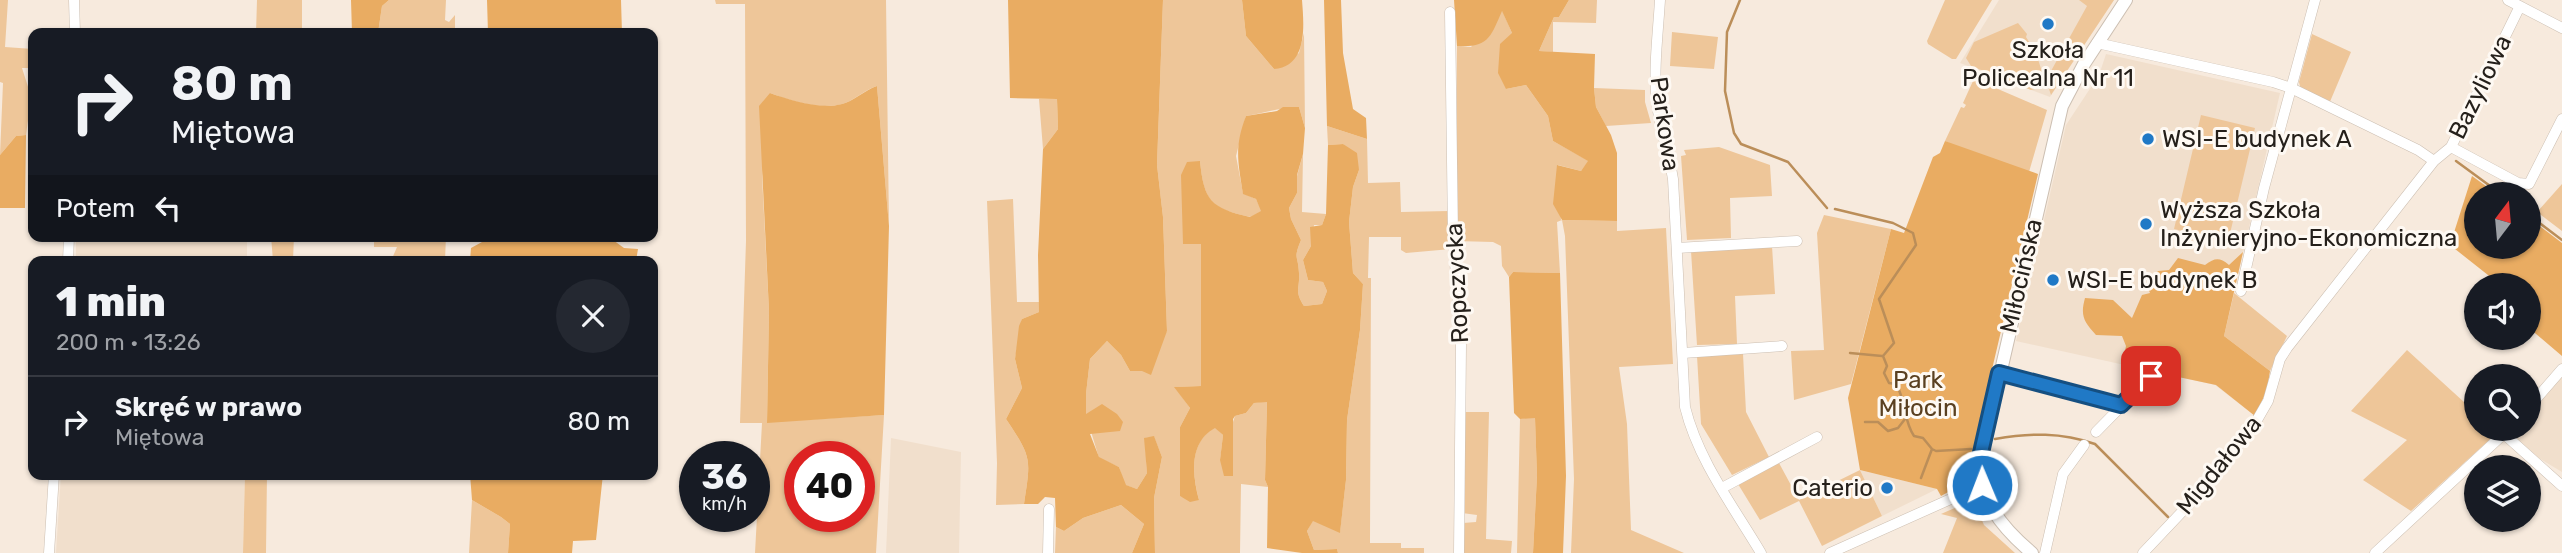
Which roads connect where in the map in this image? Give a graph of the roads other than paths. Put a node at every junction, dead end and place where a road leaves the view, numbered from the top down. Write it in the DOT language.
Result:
graph roads {
  1 [pos="75,0"];
  2 [pos="1660,0"];
  3 [pos="2126,0"];
  4 [pos="2315,0"];
  5 [pos="2508,0"];
  6 [pos="2520,6"];
  7 [pos="1450,12"];
  8 [pos="75,28"];
  9 [pos="2562,28"];
  10 [pos="2097,43"];
  11 [pos="2291,88"];
  12 [pos="2562,118"];
  13 [pos="2451,147"];
  14 [pos="2434,161"];
  15 [pos="1797,241"];
  16 [pos="1677,248"];
  17 [pos="2241,291"];
  18 [pos="1782,346"];
  19 [pos="1683,353"];
  20 [pos="2562,369"];
  21 [pos="1999,373"];
  22 [pos="2151,376"];
  23 [pos="2541,393"];
  24 [pos="2121,405"];
  25 [pos="2096,432"];
  26 [pos="1817,437"];
  27 [pos="2496,441"];
  28 [pos="2517,441"];
  29 [pos="2084,445"];
  30 [pos="54,480"];
  31 [pos="1982,485"];
  32 [pos="2562,486"];
  33 [pos="1722,488"];
  34 [pos="1049,509"];
  35 [pos="49,553"];
  36 [pos="1048,553"];
  37 [pos="1460,553"];
  38 [pos="1761,553"];
  39 [pos="1830,553"];
  40 [pos="2032,553"];
  41 [pos="2045,553"];
  42 [pos="2143,553"];
  43 [pos="2375,553"];
  1 -- 8 [label="street"];
  2 -- 16 [label="street, Parkowa"];
  3 -- 10 [label="street, Miłocińska"];
  4 -- 11 [label="street"];
  5 -- 6 [label="street"];
  6 -- 9 [label="street"];
  6 -- 13 [label="street, Bazyliowa"];
  7 -- 37 [label="street, Ropczycka"];
  10 -- 11 [label="street"];
  10 -- 21 [label="street, Miłocińska"];
  11 -- 14 [label="street"];
  11 -- 17 [label="street"];
  12 -- 13 [label="street"];
  13 -- 14 [label="street, Bazyliowa"];
  14 -- 42 [label="street, Migdałowa"];
  15 -- 16 [label="street"];
  16 -- 19 [label="street, Parkowa"];
  18 -- 19 [label="street"];
  19 -- 33 [label="street, Parkowa"];
  20 -- 23 [label="street"];
  21 -- 24 [label="street"];
  21 -- 31 [label="street, Miłocińska"];
  22 -- 24 [label="street"];
  24 -- 25 [label="street"];
  26 -- 33 [label="street"];
  27 -- 43 [label="street"];
  28 -- 32 [label="street"];
  29 -- 41 [label="street"];
  30 -- 35 [label="street"];
  31 -- 39 [label="street"];
  31 -- 40 [label="street, Miłocińska"];
  33 -- 38 [label="street, Parkowa"];
  34 -- 36 [label="street"];
}
